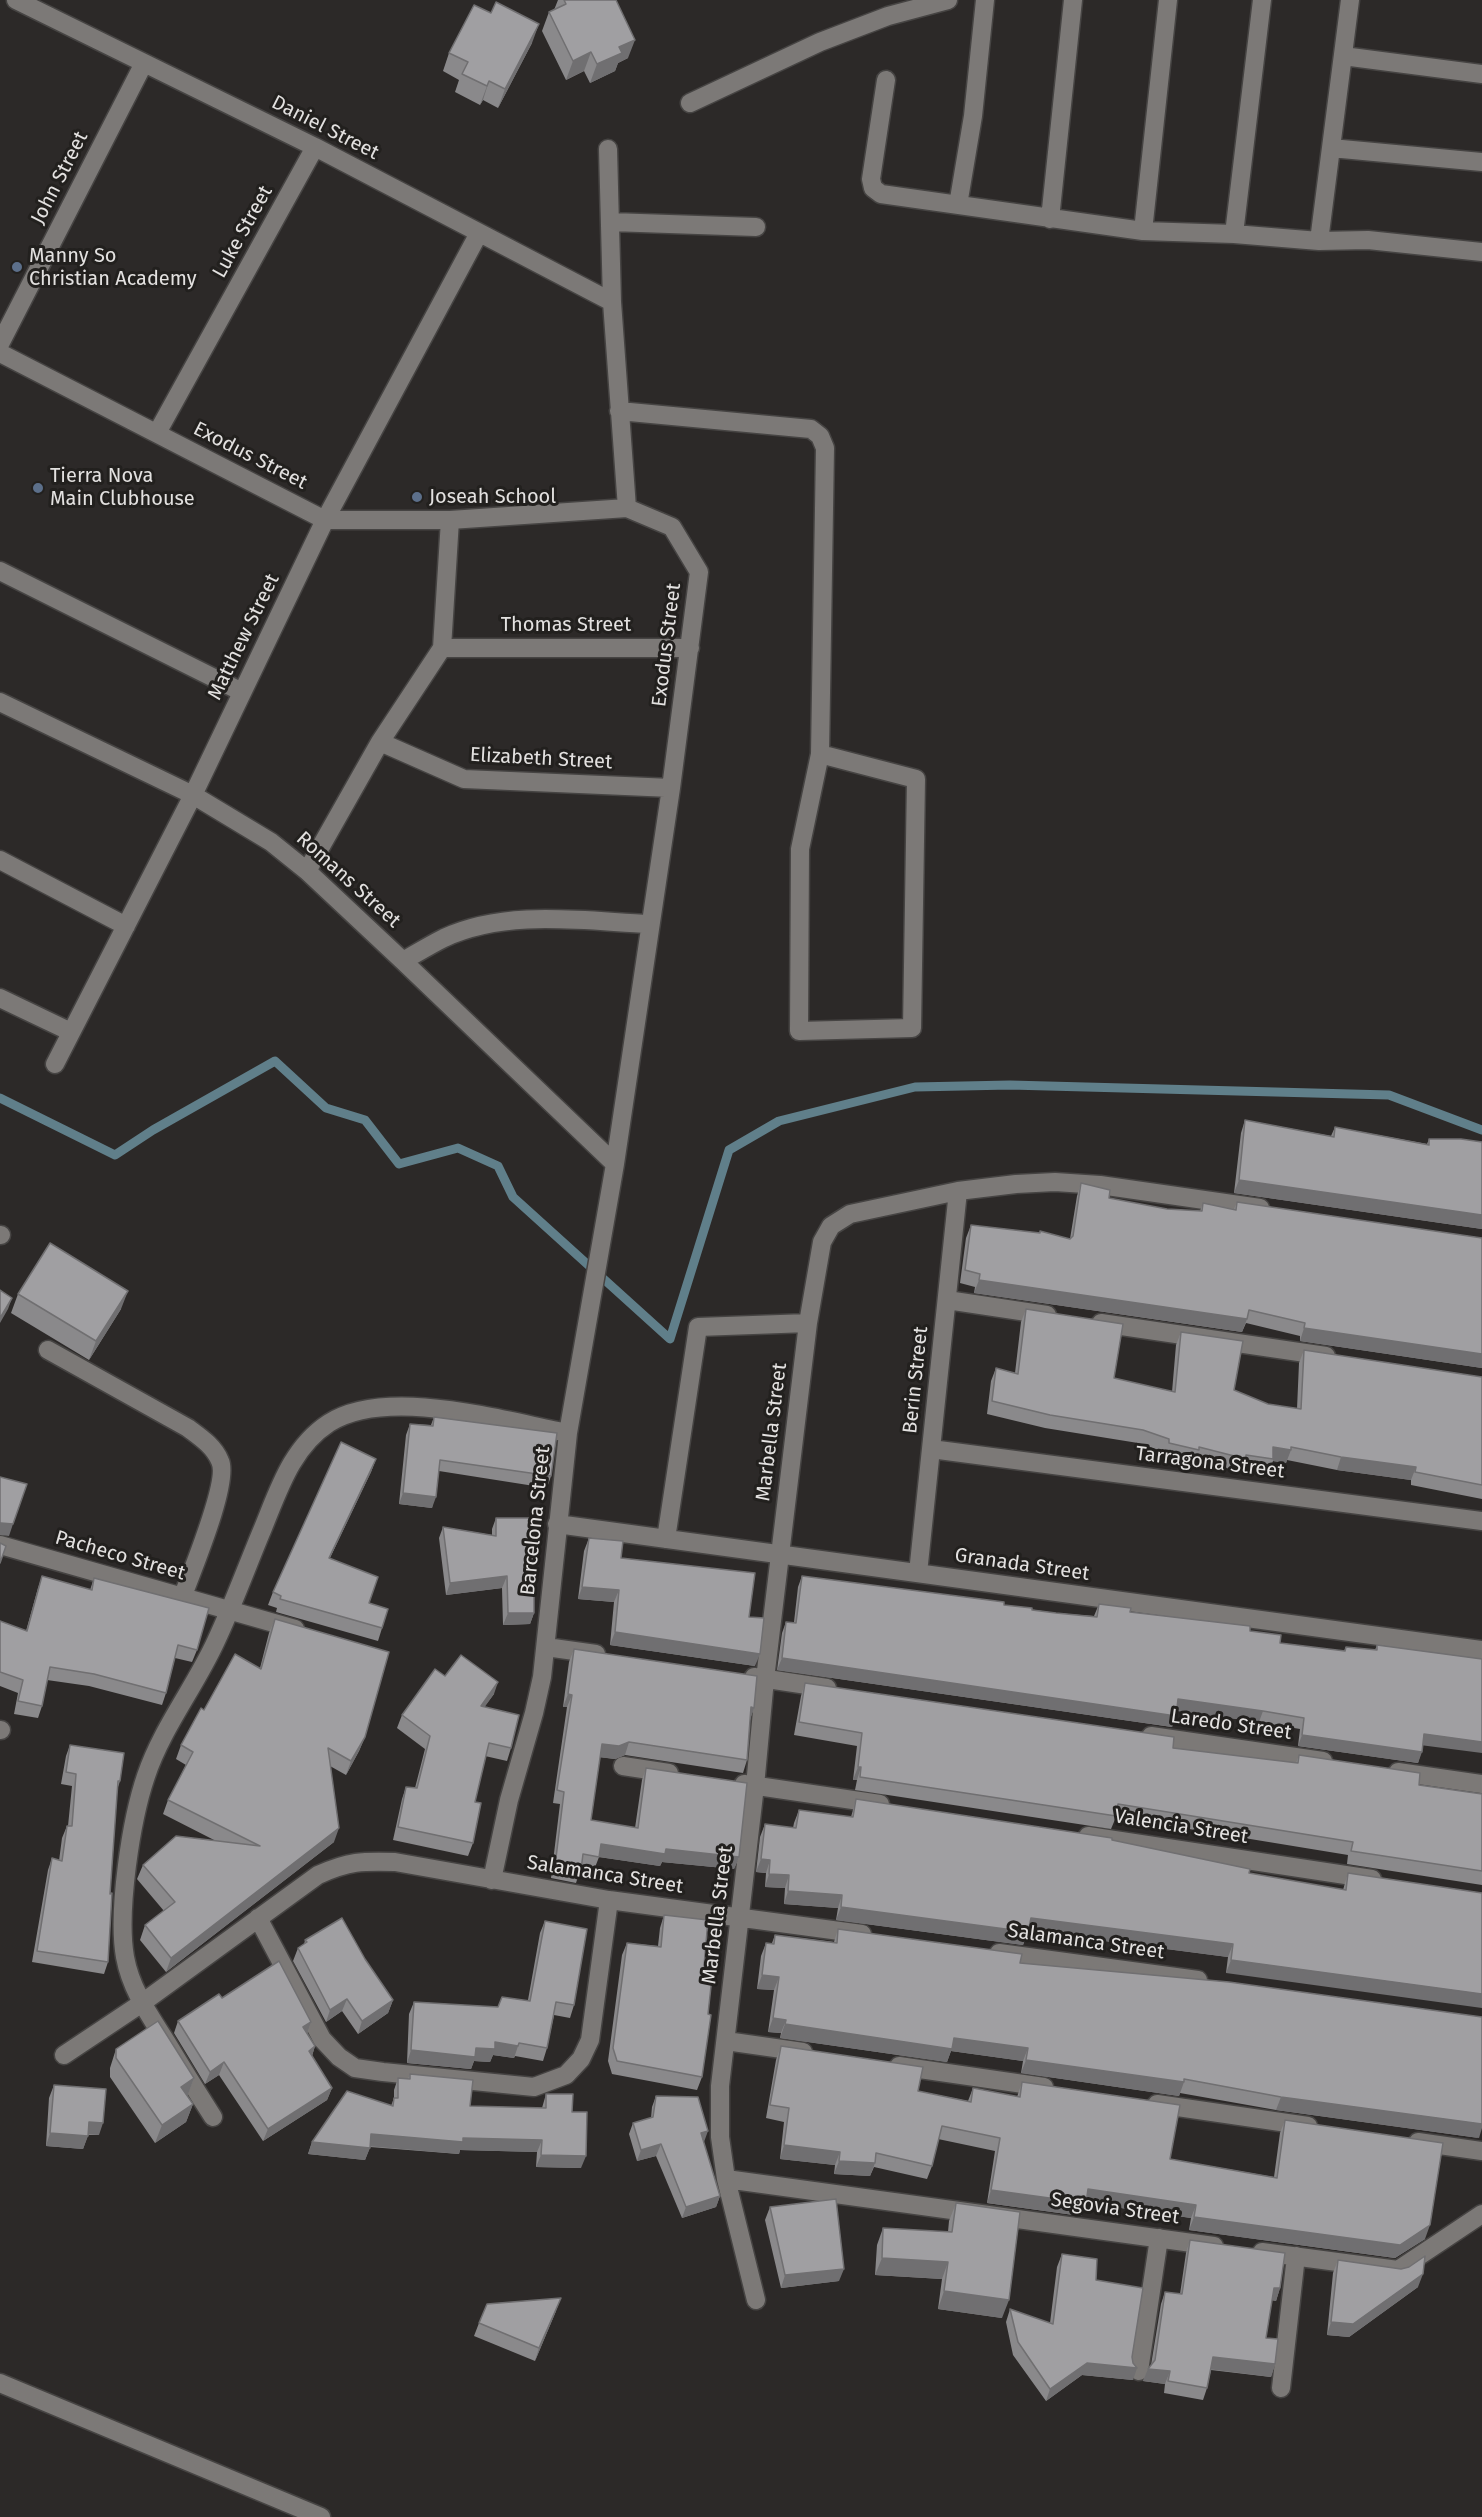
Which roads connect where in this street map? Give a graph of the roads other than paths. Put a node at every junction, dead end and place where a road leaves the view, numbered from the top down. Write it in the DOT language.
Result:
graph roads {
  1 [pos="16,0"];
  2 [pos="948,0"];
  3 [pos="985,0"];
  4 [pos="1073,0"];
  5 [pos="1168,0"];
  6 [pos="1262,0"];
  7 [pos="1350,0"];
  8 [pos="1343,56"];
  9 [pos="144,63"];
  10 [pos="1482,74"];
  11 [pos="886,80"];
  12 [pos="690,104"];
  13 [pos="315,147"];
  14 [pos="1330,148"];
  15 [pos="608,149"];
  16 [pos="1482,162"];
  17 [pos="958,205"];
  18 [pos="1050,219"];
  19 [pos="611,222"];
  20 [pos="756,227"];
  21 [pos="1143,231"];
  22 [pos="479,232"];
  23 [pos="1234,234"];
  24 [pos="1319,241"];
  25 [pos="1482,252"];
  26 [pos="612,302"];
  27 [pos="0,345"];
  28 [pos="0,353"];
  29 [pos="619,411"];
  30 [pos="157,434"];
  31 [pos="627,508"];
  32 [pos="325,520"];
  33 [pos="450,520"];
  34 [pos="0,571"];
  35 [pos="442,648"];
  36 [pos="690,648"];
  37 [pos="242,692"];
  38 [pos="0,702"];
  39 [pos="380,742"];
  40 [pos="820,754"];
  41 [pos="670,788"];
  42 [pos="193,795"];
  43 [pos="0,860"];
  44 [pos="307,872"];
  45 [pos="649,924"];
  46 [pos="126,926"];
  47 [pos="403,961"];
  48 [pos="0,998"];
  49 [pos="70,1032"];
  50 [pos="54,1064"];
  51 [pos="615,1164"];
  52 [pos="958,1191"];
  53 [pos="1274,1210"];
  54 [pos="947,1300"];
  55 [pos="1063,1317"];
  56 [pos="1086,1321"];
  57 [pos="808,1323"];
  58 [pos="48,1350"];
  59 [pos="1342,1358"];
  60 [pos="568,1433"];
  61 [pos="932,1449"];
  62 [pos="1482,1521"];
  63 [pos="557,1524"];
  64 [pos="666,1539"];
  65 [pos="0,1545"];
  66 [pos="780,1555"];
  67 [pos="918,1574"];
  68 [pos="182,1598"];
  69 [pos="228,1611"];
  70 [pos="306,1632"];
  71 [pos="546,1647"];
  72 [pos="1482,1650"];
  73 [pos="609,1656"];
  74 [pos="731,1674"];
  75 [pos="765,1678"];
  76 [pos="847,1691"];
  77 [pos="1129,1732"];
  78 [pos="1341,1764"];
  79 [pos="623,1766"];
  80 [pos="1376,1769"];
  81 [pos="689,1776"];
  82 [pos="722,1781"];
  83 [pos="1482,1784"];
  84 [pos="755,1786"];
  85 [pos="896,1807"];
  86 [pos="1072,1833"];
  87 [pos="492,1880"];
  88 [pos="1388,1881"];
  89 [pos="609,1900"];
  90 [pos="741,1917"];
  91 [pos="258,1918"];
  92 [pos="882,1937"];
  93 [pos="976,1950"];
  94 [pos="1211,1982"];
  95 [pos="142,2003"];
  96 [pos="726,2041"];
  97 [pos="64,2055"];
  98 [pos="821,2055"];
  99 [pos="880,2063"];
  100 [pos="1057,2089"];
  101 [pos="1140,2101"];
  102 [pos="213,2117"];
  103 [pos="1329,2129"];
  104 [pos="1399,2139"];
  105 [pos="1482,2151"];
  106 [pos="726,2179"];
  107 [pos="1482,2215"];
  108 [pos="1159,2238"];
  109 [pos="1296,2256"];
  110 [pos="756,2300"];
  111 [pos="1139,2371"];
  112 [pos="0,2383"];
  113 [pos="1281,2388"];
  114 [pos="321,2517"];
  1 -- 9 [label="street, Daniel Street"];
  2 -- 12 [label="street"];
  3 -- 17 [label="street"];
  4 -- 18 [label="street"];
  5 -- 21 [label="street"];
  6 -- 23 [label="street"];
  7 -- 8 [label="street"];
  8 -- 10 [label="street"];
  8 -- 14 [label="street"];
  9 -- 13 [label="street, Daniel Street"];
  9 -- 27 [label="street, John Street"];
  11 -- 17 [label="street"];
  13 -- 22 [label="street, Daniel Street"];
  13 -- 30 [label="street, Luke Street"];
  14 -- 16 [label="street"];
  14 -- 24 [label="street"];
  15 -- 19 [label="street"];
  17 -- 18 [label="street"];
  18 -- 21 [label="street"];
  19 -- 20 [label="street"];
  19 -- 26 [label="street"];
  21 -- 23 [label="street"];
  22 -- 26 [label="street, Daniel Street"];
  22 -- 32 [label="street, Matthew Street"];
  23 -- 24 [label="street"];
  24 -- 25 [label="street"];
  26 -- 29 [label="street"];
  28 -- 30 [label="street, Exodus Street"];
  29 -- 31 [label="street"];
  29 -- 40 [label="street"];
  30 -- 32 [label="street, Exodus Street"];
  31 -- 33 [label="street, Exodus Street"];
  31 -- 36 [label="street, Exodus Street"];
  32 -- 33 [label="street, Exodus Street"];
  32 -- 37 [label="street, Matthew Street"];
  33 -- 35 [label="street"];
  34 -- 37 [label="street"];
  35 -- 36 [label="street, Thomas Street"];
  35 -- 39 [label="street"];
  36 -- 41 [label="street, Exodus Street"];
  37 -- 42 [label="street, Matthew Street"];
  38 -- 42 [label="street, Romans Street"];
  39 -- 41 [label="street, Elizabeth Street"];
  39 -- 44 [label="street"];
  40 -- 40 [label="street"];
  41 -- 45 [label="street, Exodus Street"];
  42 -- 44 [label="street, Romans Street"];
  42 -- 46 [label="street, Matthew Street"];
  43 -- 46 [label="street"];
  44 -- 47 [label="street, Romans Street"];
  45 -- 47 [label="street"];
  45 -- 51 [label="street, Exodus Street"];
  46 -- 49 [label="street, Matthew Street"];
  47 -- 51 [label="street, Romans Street"];
  48 -- 49 [label="street"];
  49 -- 50 [label="street, Matthew Street"];
  51 -- 60 [label="street, Barcelona Street"];
  52 -- 53 [label="street, Marbella Street"];
  52 -- 54 [label="street, Berin Street"];
  52 -- 57 [label="street, Marbella Street"];
  54 -- 55 [label="street"];
  54 -- 61 [label="street, Berin Street"];
  56 -- 59 [label="street"];
  57 -- 64 [label="street"];
  57 -- 66 [label="street, Marbella Street"];
  58 -- 68 [label="street"];
  60 -- 63 [label="street, Barcelona Street"];
  60 -- 69 [label="street"];
  61 -- 62 [label="street, Tarragona Street"];
  61 -- 67 [label="street, Berin Street"];
  63 -- 64 [label="street, Granada Street"];
  63 -- 71 [label="street, Barcelona Street"];
  64 -- 66 [label="street, Granada Street"];
  65 -- 68 [label="street, Pacheco Street"];
  66 -- 67 [label="street, Granada Street"];
  66 -- 75 [label="street, Marbella Street"];
  67 -- 72 [label="street, Granada Street"];
  68 -- 69 [label="street, Pacheco Street"];
  69 -- 70 [label="street, Pacheco Street"];
  69 -- 95 [label="street"];
  71 -- 73 [label="street"];
  71 -- 87 [label="street, Barcelona Street"];
  74 -- 75 [label="street"];
  75 -- 76 [label="street"];
  75 -- 84 [label="street, Marbella Street"];
  77 -- 78 [label="street, Laredo Street"];
  79 -- 81 [label="street"];
  80 -- 83 [label="street"];
  82 -- 84 [label="street"];
  84 -- 85 [label="street"];
  84 -- 90 [label="street, Marbella Street"];
  86 -- 88 [label="street, Valencia Street"];
  87 -- 89 [label="street, Salamanca Street"];
  87 -- 91 [label="street, Salamanca Street"];
  89 -- 90 [label="street, Salamanca Street"];
  89 -- 91 [label="street"];
  90 -- 92 [label="street, Salamanca Street"];
  90 -- 96 [label="street, Marbella Street"];
  91 -- 95 [label="street, Salamanca Street"];
  93 -- 94 [label="street, Salamanca Street"];
  95 -- 97 [label="street, Salamanca Street"];
  95 -- 102 [label="street"];
  96 -- 98 [label="street"];
  96 -- 106 [label="street, Marbella Street"];
  99 -- 100 [label="street"];
  101 -- 103 [label="street"];
  104 -- 105 [label="street"];
  106 -- 108 [label="street, Segovia Street"];
  106 -- 110 [label="street, Marbella Street"];
  107 -- 109 [label="street, Segovia Street"];
  108 -- 109 [label="street, Segovia Street"];
  108 -- 111 [label="street"];
  109 -- 113 [label="street"];
  112 -- 114 [label="street"];
}
